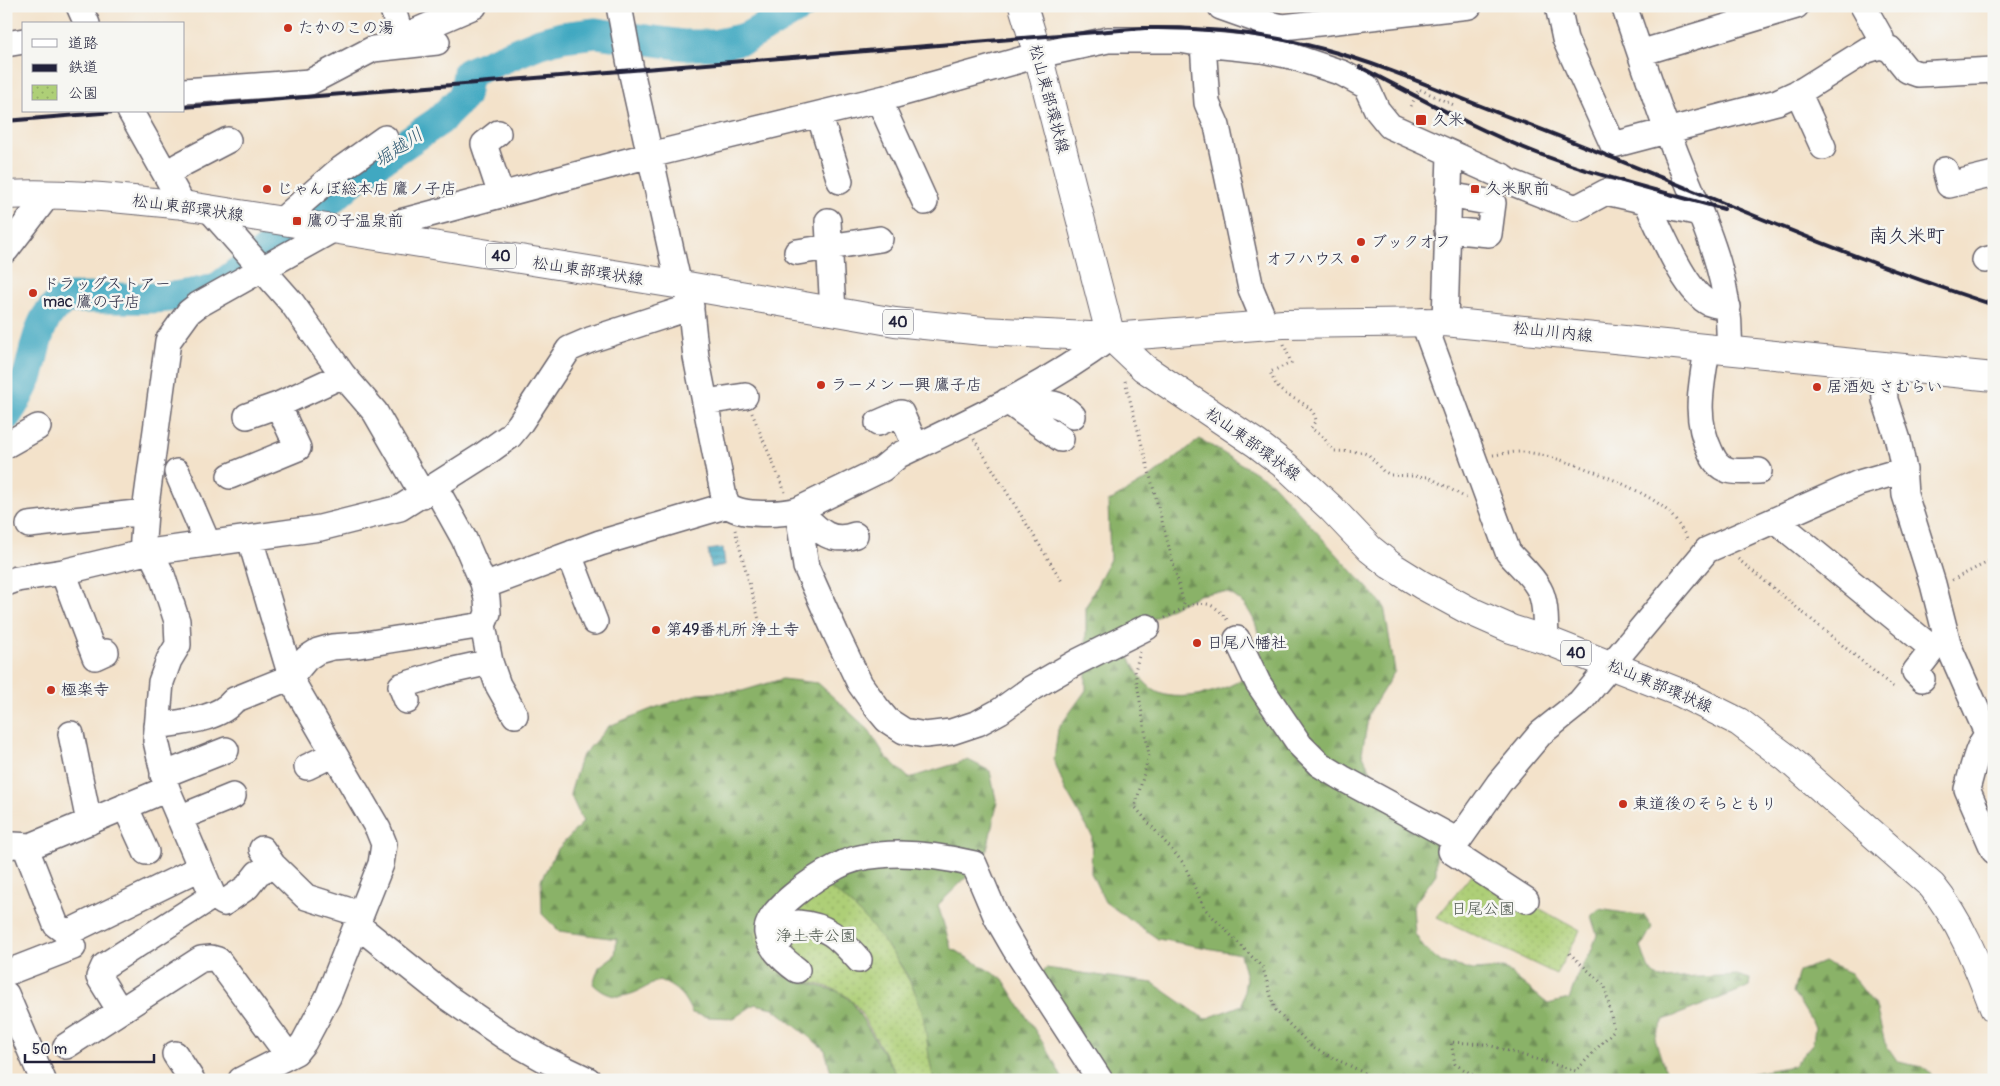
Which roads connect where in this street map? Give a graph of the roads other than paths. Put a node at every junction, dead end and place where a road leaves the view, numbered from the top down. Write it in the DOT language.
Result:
graph roads {
  1 [pos="79,6"];
  2 [pos="392,6"];
  3 [pos="474,6"];
  4 [pos="1023,6"];
  5 [pos="1469,6"];
  6 [pos="1558,6"];
  7 [pos="1624,6"];
  8 [pos="1796,6"];
  9 [pos="1863,6"];
  10 [pos="1221,7"];
  11 [pos="1370,12"];
  12 [pos="1755,12"];
  13 [pos="1267,15"];
  14 [pos="85,22"];
  15 [pos="623,28"];
  16 [pos="401,37"];
  17 [pos="22,41"];
  18 [pos="437,42"];
  19 [pos="6,44"];
  20 [pos="1204,44"];
  21 [pos="1880,46"];
  22 [pos="373,49"];
  23 [pos="1262,50"];
  24 [pos="1640,53"];
  25 [pos="1038,56"];
  26 [pos="1994,70"];
  27 [pos="185,91"];
  28 [pos="1798,92"];
  29 [pos="878,100"];
  30 [pos="131,112"];
  31 [pos="819,114"];
  32 [pos="1667,130"];
  33 [pos="498,133"];
  34 [pos="385,138"];
  35 [pos="228,140"];
  36 [pos="1823,147"];
  37 [pos="650,155"];
  38 [pos="1456,156"];
  39 [pos="1944,170"];
  40 [pos="1994,174"];
  41 [pos="166,175"];
  42 [pos="840,181"];
  43 [pos="6,195"];
  44 [pos="48,195"];
  45 [pos="501,195"];
  46 [pos="1448,195"];
  47 [pos="1646,201"];
  48 [pos="925,202"];
  49 [pos="183,205"];
  50 [pos="210,210"];
  51 [pos="1700,212"];
  52 [pos="284,222"];
  53 [pos="828,222"];
  54 [pos="327,229"];
  55 [pos="1447,230"];
  56 [pos="385,238"];
  57 [pos="880,239"];
  58 [pos="830,247"];
  59 [pos="6,250"];
  60 [pos="798,252"];
  61 [pos="258,264"];
  62 [pos="686,293"];
  63 [pos="1728,307"];
  64 [pos="834,312"];
  65 [pos="1434,322"];
  66 [pos="1275,325"];
  67 [pos="1111,337"];
  68 [pos="1718,350"];
  69 [pos="1886,366"];
  70 [pos="343,375"];
  71 [pos="1994,377"];
  72 [pos="745,396"];
  73 [pos="705,402"];
  74 [pos="278,405"];
  75 [pos="1016,407"];
  76 [pos="247,416"];
  77 [pos="1072,416"];
  78 [pos="878,423"];
  79 [pos="38,427"];
  80 [pos="1061,439"];
  81 [pos="6,445"];
  82 [pos="916,447"];
  83 [pos="1904,470"];
  84 [pos="1758,471"];
  85 [pos="177,472"];
  86 [pos="230,476"];
  87 [pos="429,491"];
  88 [pos="728,505"];
  89 [pos="795,511"];
  90 [pos="145,512"];
  91 [pos="1775,520"];
  92 [pos="29,525"];
  93 [pos="855,535"];
  94 [pos="250,538"];
  95 [pos="208,544"];
  96 [pos="146,553"];
  97 [pos="572,553"];
  98 [pos="63,572"];
  99 [pos="10,577"];
  100 [pos="484,586"];
  101 [pos="595,622"];
  102 [pos="483,625"];
  103 [pos="1147,627"];
  104 [pos="1237,639"];
  105 [pos="1546,640"];
  106 [pos="1940,644"];
  107 [pos="106,652"];
  108 [pos="490,662"];
  109 [pos="1610,665"];
  110 [pos="291,677"];
  111 [pos="1922,679"];
  112 [pos="407,701"];
  113 [pos="515,715"];
  114 [pos="157,726"];
  115 [pos="70,734"];
  116 [pos="1989,740"];
  117 [pos="226,750"];
  118 [pos="334,754"];
  119 [pos="307,767"];
  120 [pos="165,782"];
  121 [pos="233,796"];
  122 [pos="125,806"];
  123 [pos="180,818"];
  124 [pos="89,822"];
  125 [pos="1458,841"];
  126 [pos="15,847"];
  127 [pos="1994,851"];
  128 [pos="146,852"];
  129 [pos="200,868"];
  130 [pos="213,896"];
  131 [pos="1526,900"];
  132 [pos="358,919"];
  133 [pos="70,940"];
  134 [pos="775,948"];
  135 [pos="858,960"];
  136 [pos="104,966"];
  137 [pos="797,970"];
  138 [pos="6,973"];
  139 [pos="6,994"];
  140 [pos="1994,1008"];
  141 [pos="120,1011"];
  142 [pos="66,1046"];
  143 [pos="175,1054"];
  144 [pos="288,1056"];
  145 [pos="43,1080"];
  146 [pos="192,1080"];
  147 [pos="241,1080"];
  148 [pos="588,1080"];
  149 [pos="1100,1080"];
  1 -- 14 [label="street"];
  2 -- 16 [label="street"];
  3 -- 16 [label="street"];
  4 -- 25 [label="main road, 松山東部環状線"];
  5 -- 11 [label="street"];
  6 -- 32 [label="street"];
  7 -- 24 [label="street"];
  8 -- 12 [label="street"];
  9 -- 21 [label="street"];
  10 -- 13 [label="street"];
  11 -- 13 [label="street"];
  12 -- 24 [label="street"];
  13 -- 23 [label="street"];
  15 -- 37 [label="street"];
  16 -- 22 [label="street"];
  17 -- 19 [label="street"];
  18 -- 22 [label="street"];
  20 -- 23 [label="street"];
  20 -- 25 [label="street"];
  20 -- 66 [label="street"];
  21 -- 26 [label="street"];
  21 -- 28 [label="street"];
  22 -- 27 [label="street"];
  23 -- 38 [label="street"];
  24 -- 32 [label="street"];
  25 -- 29 [label="street"];
  25 -- 67 [label="main road, 松山東部環状線"];
  28 -- 32 [label="street"];
  28 -- 36 [label="street"];
  29 -- 31 [label="street"];
  29 -- 48 [label="street"];
  30 -- 41 [label="street"];
  31 -- 37 [label="street"];
  31 -- 42 [label="street"];
  32 -- 51 [label="street"];
  33 -- 45 [label="street"];
  34 -- 52 [label="street"];
  35 -- 41 [label="street"];
  37 -- 45 [label="street"];
  37 -- 62 [label="street"];
  38 -- 46 [label="street"];
  38 -- 47 [label="street"];
  39 -- 40 [label="street"];
  41 -- 49 [label="street"];
  43 -- 44 [label="main road, 松山東部環状線 / 40"];
  44 -- 49 [label="main road, 松山東部環状線 / 40"];
  44 -- 59 [label="street"];
  45 -- 56 [label="street"];
  46 -- 55 [label="street"];
  46 -- 55 [label="street"];
  47 -- 51 [label="street"];
  47 -- 63 [label="street"];
  49 -- 50 [label="main road, 松山東部環状線 / 40"];
  50 -- 52 [label="main road, 松山東部環状線 / 40"];
  50 -- 61 [label="street"];
  51 -- 63 [label="street"];
  52 -- 54 [label="main road, 松山東部環状線 / 40"];
  53 -- 58 [label="street"];
  54 -- 56 [label="main road, 松山東部環状線 / 40"];
  54 -- 61 [label="street"];
  55 -- 65 [label="street"];
  56 -- 62 [label="main road, 松山東部環状線 / 40"];
  57 -- 58 [label="street"];
  58 -- 60 [label="street"];
  58 -- 64 [label="street"];
  61 -- 70 [label="street"];
  61 -- 90 [label="street"];
  62 -- 64 [label="main road, 松山東部環状線 / 40"];
  62 -- 73 [label="street"];
  62 -- 87 [label="street"];
  63 -- 68 [label="street"];
  64 -- 67 [label="main road, 松山東部環状線 / 40"];
  65 -- 66 [label="main road, 松山川内線"];
  65 -- 68 [label="main road, 松山川内線"];
  65 -- 105 [label="street"];
  66 -- 67 [label="main road, 松山川内線"];
  67 -- 75 [label="street"];
  67 -- 105 [label="main road, 松山東部環状線 / 40"];
  68 -- 69 [label="main road, 松山川内線"];
  68 -- 84 [label="street"];
  69 -- 71 [label="main road, 松山川内線"];
  69 -- 83 [label="street"];
  70 -- 74 [label="street"];
  70 -- 87 [label="street"];
  72 -- 73 [label="street"];
  73 -- 88 [label="street"];
  74 -- 76 [label="street"];
  74 -- 86 [label="street"];
  75 -- 77 [label="street"];
  75 -- 80 [label="street"];
  75 -- 82 [label="street"];
  78 -- 82 [label="street"];
  79 -- 81 [label="street"];
  82 -- 89 [label="street"];
  83 -- 91 [label="street"];
  83 -- 106 [label="street"];
  85 -- 95 [label="street"];
  87 -- 94 [label="street"];
  87 -- 100 [label="street"];
  88 -- 89 [label="street"];
  88 -- 97 [label="street"];
  89 -- 93 [label="street"];
  89 -- 103 [label="street"];
  90 -- 92 [label="street"];
  90 -- 96 [label="street"];
  91 -- 106 [label="street"];
  91 -- 109 [label="street"];
  94 -- 95 [label="street"];
  94 -- 110 [label="street"];
  95 -- 96 [label="street"];
  96 -- 98 [label="street"];
  96 -- 114 [label="street"];
  97 -- 100 [label="street"];
  97 -- 101 [label="street"];
  98 -- 99 [label="street"];
  98 -- 107 [label="street"];
  100 -- 102 [label="street"];
  102 -- 108 [label="street"];
  102 -- 110 [label="street"];
  104 -- 125 [label="street"];
  105 -- 109 [label="main road, 松山東部環状線 / 40"];
  106 -- 111 [label="street"];
  106 -- 116 [label="street"];
  108 -- 112 [label="street"];
  108 -- 113 [label="street"];
  109 -- 125 [label="street"];
  109 -- 140 [label="main road, 松山東部環状線 / 40"];
  110 -- 114 [label="street"];
  110 -- 118 [label="street"];
  114 -- 120 [label="street"];
  115 -- 124 [label="street"];
  116 -- 127 [label="street"];
  117 -- 120 [label="street"];
  118 -- 119 [label="street"];
  118 -- 132 [label="street"];
  120 -- 122 [label="street"];
  120 -- 123 [label="street"];
  121 -- 123 [label="street"];
  122 -- 124 [label="street"];
  122 -- 128 [label="street"];
  123 -- 129 [label="street"];
  124 -- 126 [label="street"];
  125 -- 131 [label="street"];
  126 -- 133 [label="street"];
  129 -- 130 [label="street"];
  129 -- 133 [label="street"];
  130 -- 132 [label="street"];
  130 -- 136 [label="street"];
  132 -- 144 [label="street"];
  132 -- 148 [label="street"];
  133 -- 136 [label="street"];
  133 -- 138 [label="street"];
  134 -- 135 [label="street"];
  134 -- 137 [label="street"];
  134 -- 149 [label="street"];
  136 -- 141 [label="street"];
  139 -- 145 [label="street"];
  141 -- 142 [label="street"];
  141 -- 144 [label="street"];
  143 -- 146 [label="street"];
  144 -- 147 [label="street"];
}
